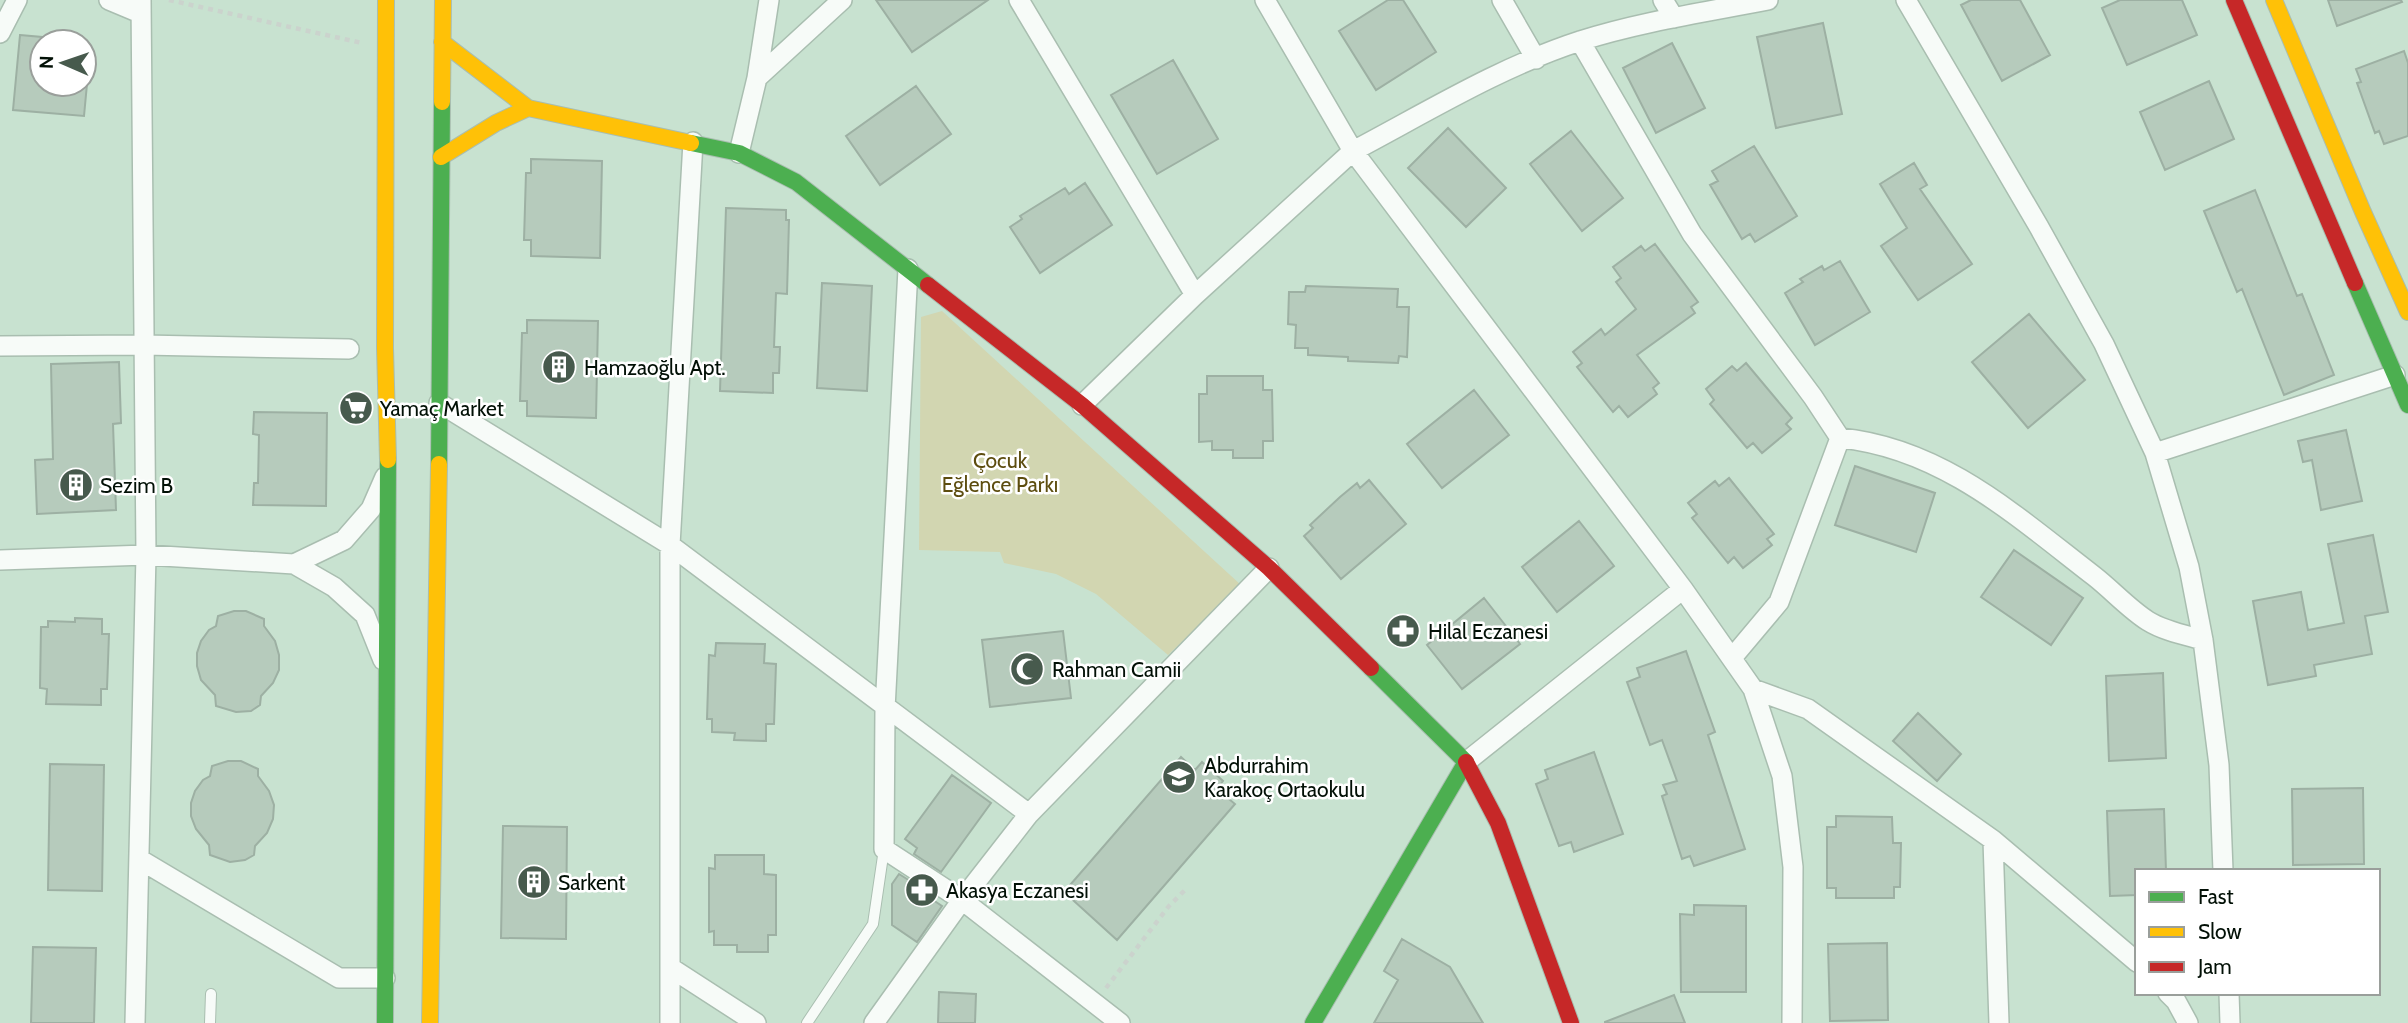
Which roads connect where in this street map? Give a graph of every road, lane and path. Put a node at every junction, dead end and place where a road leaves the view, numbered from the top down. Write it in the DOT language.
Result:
graph roads {
  1 [pos="17,0"];
  2 [pos="109,0"];
  3 [pos="169,0"];
  4 [pos="386,0"];
  5 [pos="443,0"];
  6 [pos="769,0"];
  7 [pos="842,0"];
  8 [pos="1019,0"];
  9 [pos="1265,0"];
  10 [pos="1502,0"];
  11 [pos="1663,0"];
  12 [pos="1768,0"];
  13 [pos="1906,0"];
  14 [pos="2234,0"];
  15 [pos="2274,0"];
  16 [pos="140,6"];
  17 [pos="1674,18"];
  18 [pos="0,33"];
  19 [pos="1580,41"];
  20 [pos="442,42"];
  21 [pos="387,48"];
  22 [pos="1536,59"];
  23 [pos="757,78"];
  24 [pos="528,108"];
  25 [pos="694,142"];
  26 [pos="1353,151"];
  27 [pos="739,153"];
  28 [pos="441,157"];
  29 [pos="908,269"];
  30 [pos="1195,295"];
  31 [pos="2408,312"];
  32 [pos="144,345"];
  33 [pos="0,346"];
  34 [pos="349,349"];
  35 [pos="2395,375"];
  36 [pos="439,403"];
  37 [pos="1082,405"];
  38 [pos="2408,405"];
  39 [pos="1840,438"];
  40 [pos="2155,453"];
  41 [pos="388,470"];
  42 [pos="670,545"];
  43 [pos="146,555"];
  44 [pos="0,560"];
  45 [pos="294,564"];
  46 [pos="1269,568"];
  47 [pos="1683,589"];
  48 [pos="2203,640"];
  49 [pos="1732,658"];
  50 [pos="388,672"];
  51 [pos="1753,689"];
  52 [pos="885,709"];
  53 [pos="1466,762"];
  54 [pos="1029,814"];
  55 [pos="1993,840"];
  56 [pos="884,849"];
  57 [pos="139,859"];
  58 [pos="2223,869"];
  59 [pos="1185,888"];
  60 [pos="962,900"];
  61 [pos="2135,960"];
  62 [pos="671,968"];
  63 [pos="385,978"];
  64 [pos="211,994"];
  65 [pos="2170,995"];
  66 [pos="2229,995"];
  67 [pos="1094,1003"];
  68 [pos="135,1023"];
  69 [pos="210,1023"];
  70 [pos="385,1023"];
  71 [pos="430,1023"];
  72 [pos="670,1023"];
  73 [pos="755,1023"];
  74 [pos="807,1023"];
  75 [pos="874,1023"];
  76 [pos="1120,1023"];
  77 [pos="1313,1023"];
  78 [pos="1571,1023"];
  79 [pos="1792,1023"];
  80 [pos="1999,1023"];
  81 [pos="2188,1023"];
  82 [pos="2231,1023"];
  1 -- 18 [label="street"];
  2 -- 16 [label="street"];
  3 -- 21 [label="path"];
  4 -- 21 [label="street"];
  5 -- 20 [label="street"];
  6 -- 23 [label="street"];
  7 -- 23 [label="street"];
  8 -- 30 [label="street"];
  9 -- 26 [label="street"];
  10 -- 22 [label="street"];
  11 -- 17 [label="street"];
  12 -- 17 [label="street"];
  13 -- 40 [label="street"];
  14 -- 35 [label="street"];
  15 -- 31 [label="street"];
  16 -- 32 [label="street"];
  17 -- 19 [label="street"];
  19 -- 22 [label="street"];
  19 -- 39 [label="street"];
  20 -- 24 [label="street"];
  20 -- 28 [label="street"];
  21 -- 41 [label="street"];
  22 -- 26 [label="street"];
  23 -- 27 [label="street"];
  24 -- 25 [label="street"];
  24 -- 28 [label="street"];
  25 -- 27 [label="street"];
  25 -- 42 [label="street"];
  26 -- 30 [label="street"];
  26 -- 47 [label="street"];
  27 -- 29 [label="street"];
  28 -- 36 [label="street"];
  29 -- 37 [label="street"];
  29 -- 52 [label="street"];
  30 -- 37 [label="street"];
  32 -- 33 [label="street"];
  32 -- 34 [label="street"];
  32 -- 43 [label="street"];
  35 -- 38 [label="street"];
  35 -- 40 [label="street"];
  36 -- 42 [label="street"];
  36 -- 71 [label="street"];
  37 -- 46 [label="street"];
  39 -- 48 [label="street"];
  39 -- 49 [label="street"];
  40 -- 48 [label="street"];
  41 -- 45 [label="street"];
  41 -- 50 [label="street"];
  42 -- 52 [label="street"];
  42 -- 62 [label="street"];
  43 -- 44 [label="street"];
  43 -- 45 [label="street"];
  43 -- 57 [label="street"];
  45 -- 50 [label="street"];
  46 -- 53 [label="street"];
  46 -- 54 [label="street"];
  47 -- 49 [label="street"];
  47 -- 53 [label="street"];
  48 -- 58 [label="street"];
  49 -- 51 [label="street"];
  50 -- 63 [label="street"];
  51 -- 55 [label="street"];
  51 -- 79 [label="street"];
  52 -- 54 [label="street"];
  52 -- 56 [label="street"];
  53 -- 77 [label="street"];
  53 -- 78 [label="street"];
  54 -- 60 [label="street"];
  55 -- 61 [label="street"];
  55 -- 80 [label="street"];
  56 -- 60 [label="street"];
  56 -- 74 [label="lane"];
  57 -- 63 [label="street"];
  57 -- 68 [label="street"];
  59 -- 67 [label="path"];
  60 -- 67 [label="street"];
  60 -- 75 [label="street"];
  62 -- 72 [label="street"];
  62 -- 73 [label="street"];
  63 -- 70 [label="street"];
  64 -- 69 [label="lane"];
  65 -- 81 [label="street"];
  66 -- 82 [label="street"];
  67 -- 76 [label="street"];
}
